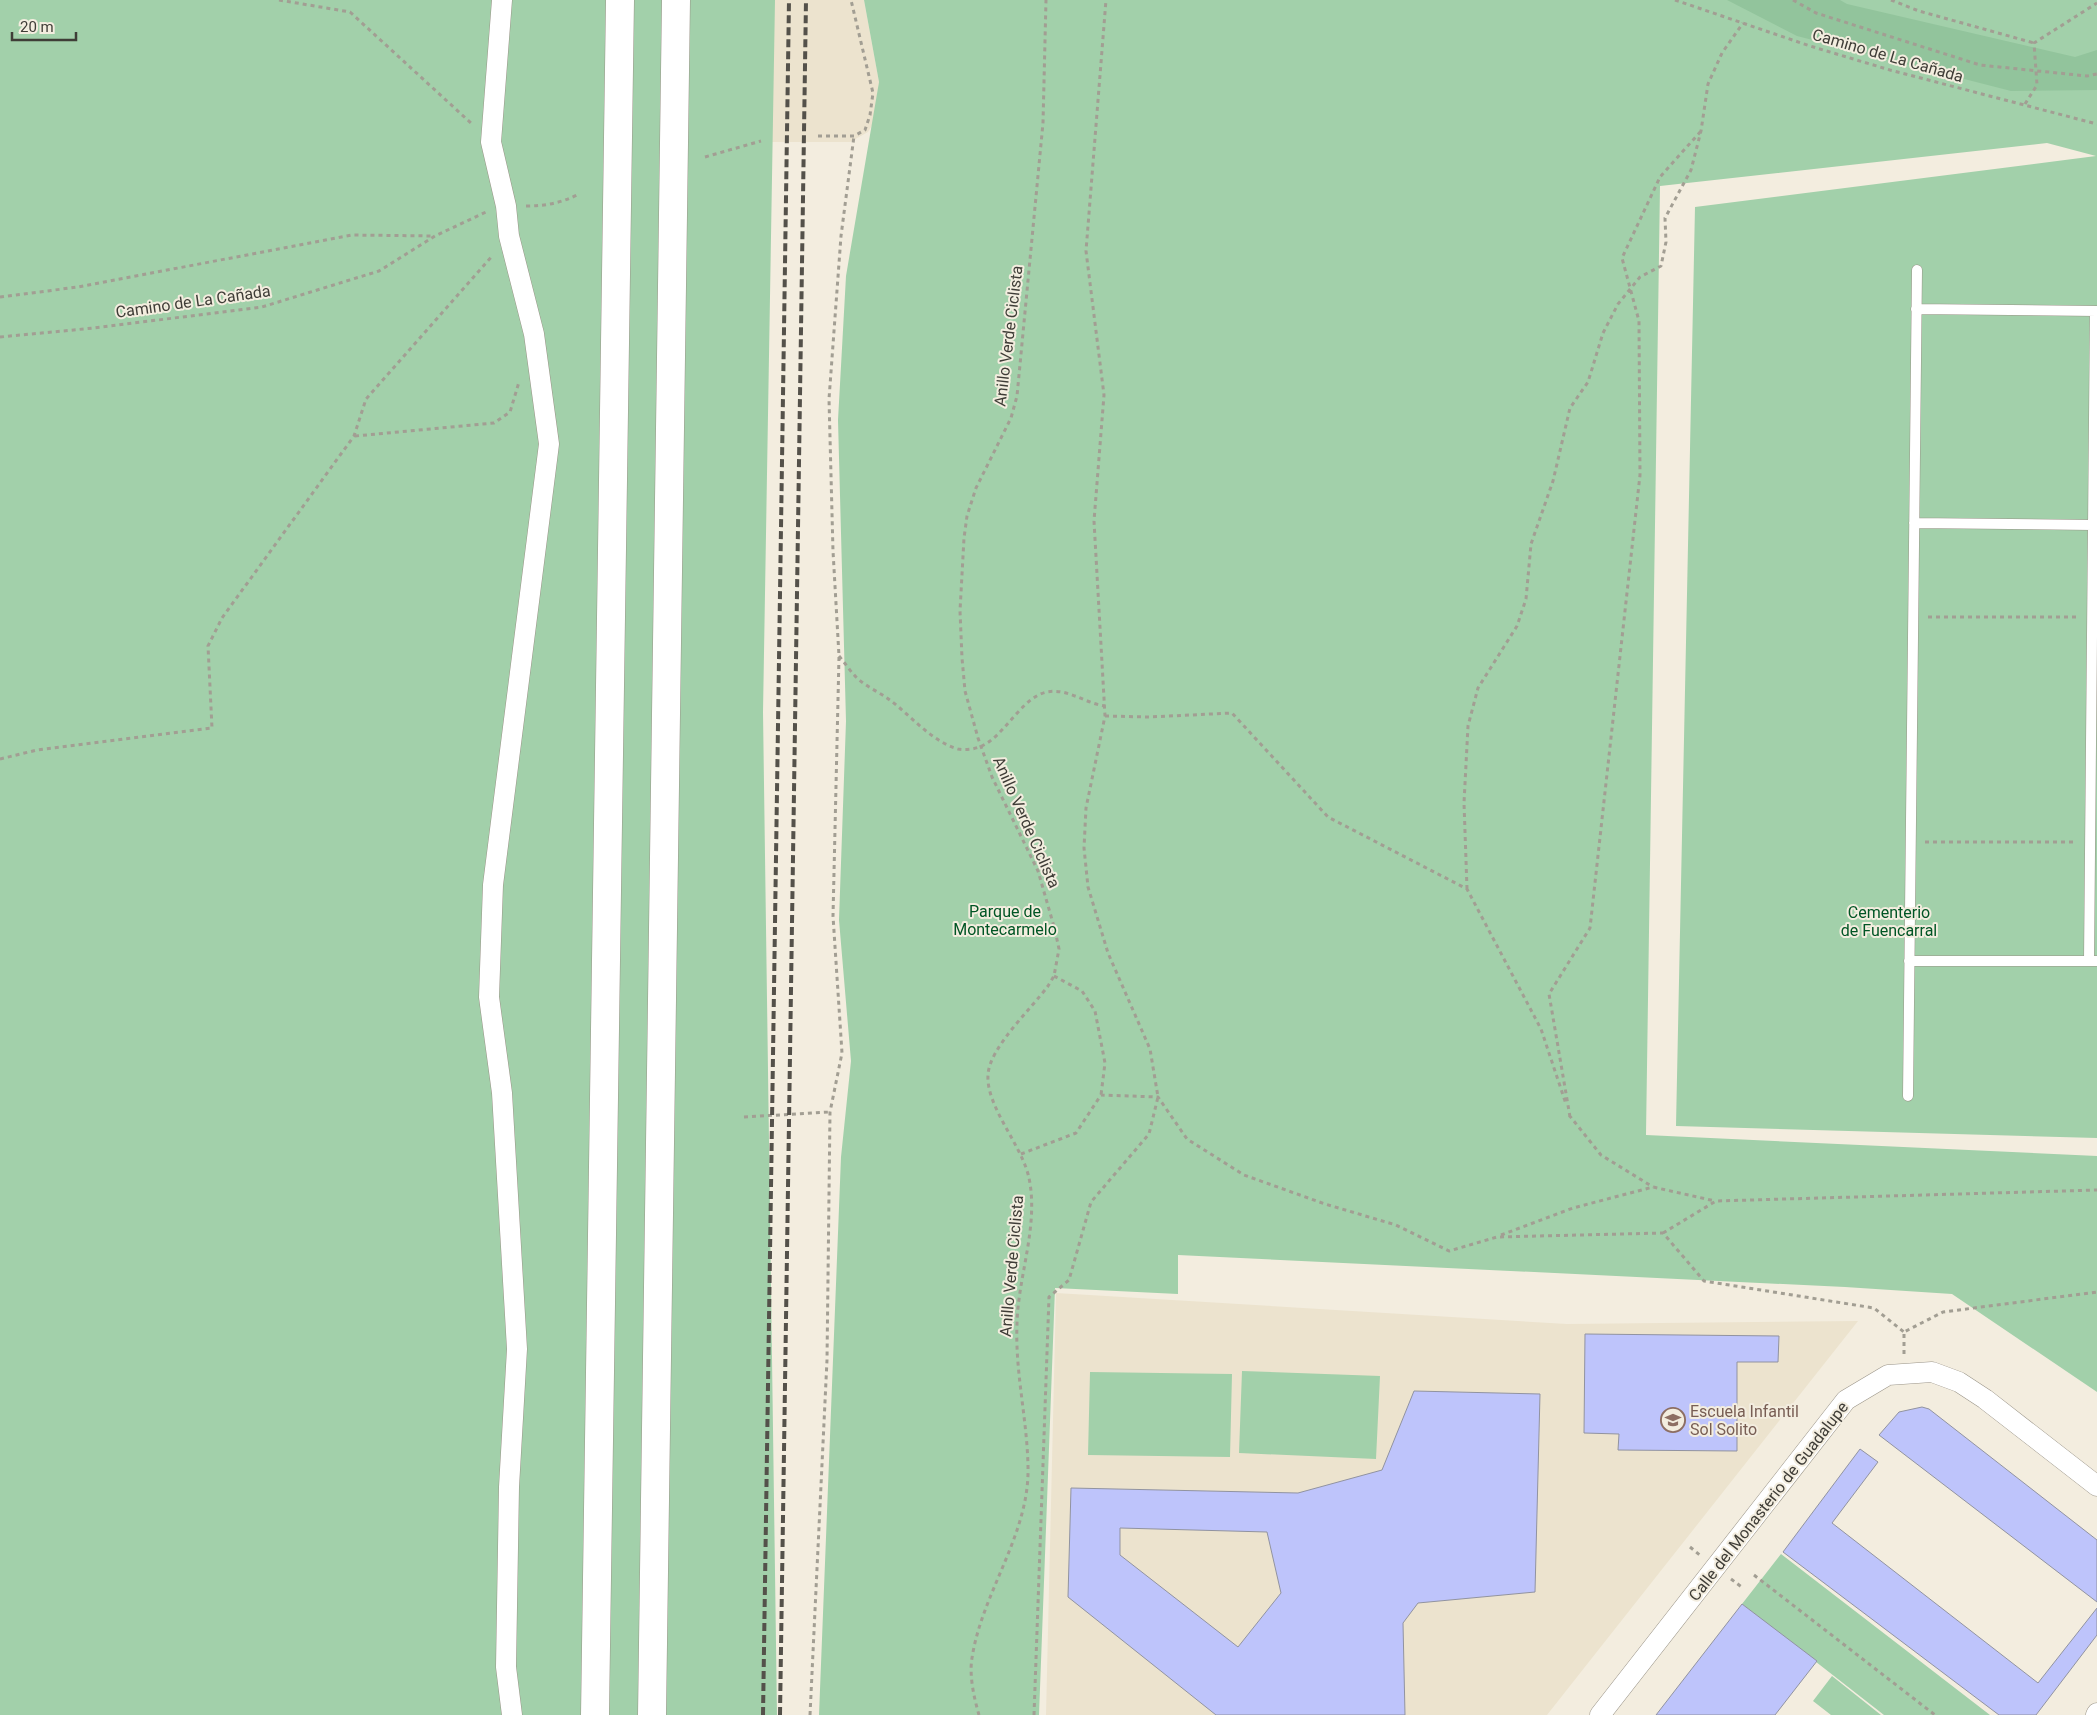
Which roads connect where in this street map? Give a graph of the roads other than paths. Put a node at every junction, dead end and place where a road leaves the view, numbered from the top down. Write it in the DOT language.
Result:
graph roads {
  1 [pos="502,0"];
  2 [pos="620,0"];
  3 [pos="676,0"];
  4 [pos="1917,270"];
  5 [pos="1916,309"];
  6 [pos="2096,311"];
  7 [pos="1914,523"];
  8 [pos="2093,525"];
  9 [pos="2094,826"];
  10 [pos="1909,961"];
  11 [pos="2093,961"];
  12 [pos="1908,1096"];
  13 [pos="2097,1486"];
  14 [pos="512,1715"];
  15 [pos="595,1715"];
  16 [pos="652,1715"];
  17 [pos="1600,1715"];
  1 -- 14 [label="street"];
  2 -- 15 [label="highway"];
  3 -- 16 [label="highway"];
  4 -- 5 [label="lane"];
  5 -- 6 [label="lane"];
  5 -- 7 [label="lane"];
  6 -- 8 [label="lane"];
  7 -- 8 [label="lane"];
  7 -- 10 [label="lane"];
  8 -- 9 [label="lane"];
  9 -- 11 [label="lane"];
  10 -- 11 [label="lane"];
  10 -- 12 [label="lane"];
  13 -- 17 [label="street, Calle del Monasterio de Guadalupe"];
}
